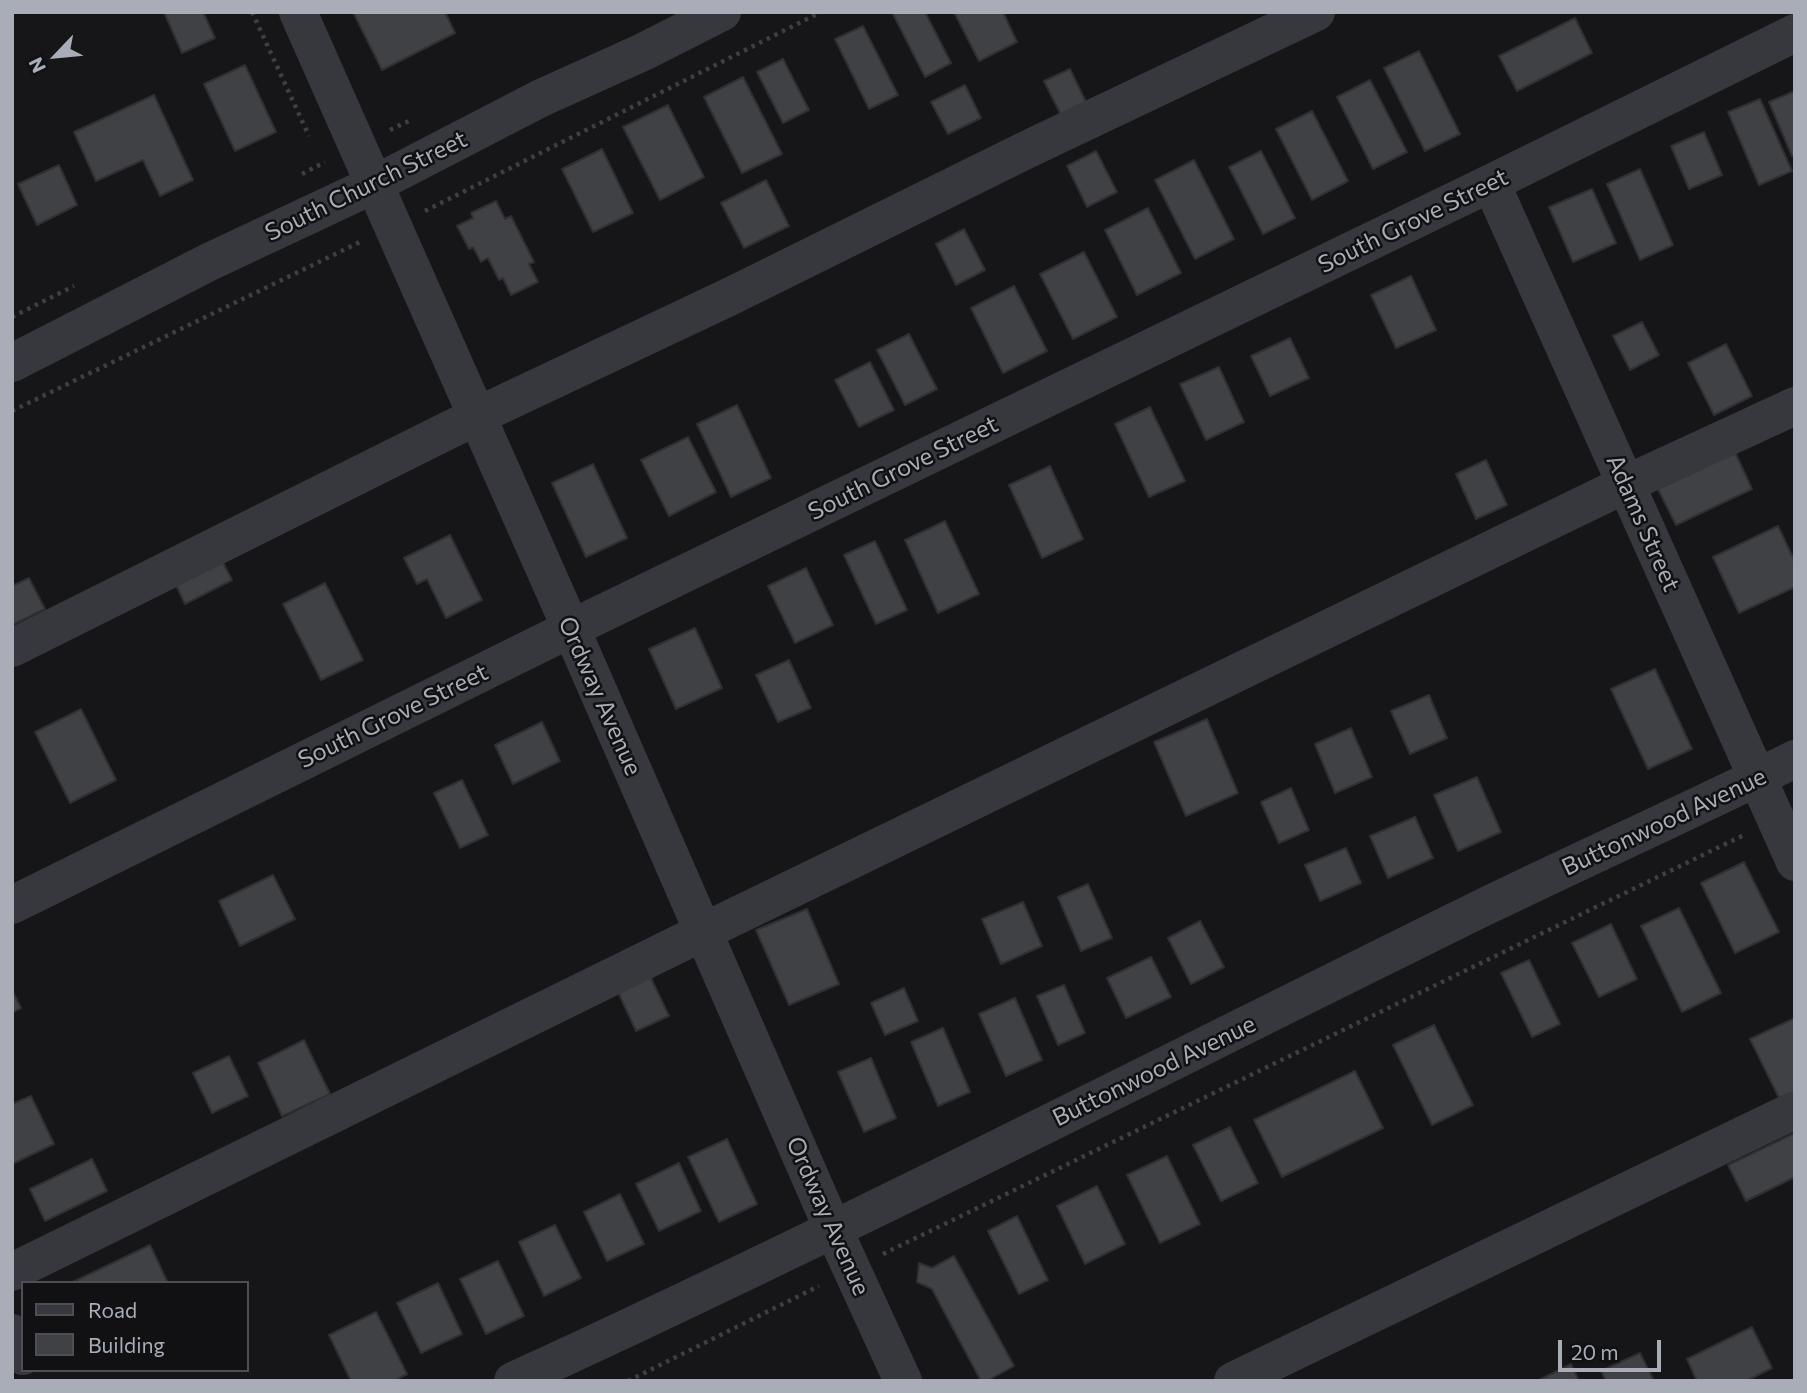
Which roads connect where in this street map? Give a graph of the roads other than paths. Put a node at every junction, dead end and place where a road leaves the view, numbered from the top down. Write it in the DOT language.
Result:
graph roads {
  1 [pos="298,12"];
  2 [pos="722,12"];
  3 [pos="1316,12"];
  4 [pos="1795,33"];
  5 [pos="1491,183"];
  6 [pos="375,184"];
  7 [pos="12,363"];
  8 [pos="1795,406"];
  9 [pos="477,416"];
  10 [pos="1626,484"];
  11 [pos="570,629"];
  12 [pos="12,648"];
  13 [pos="1795,760"];
  14 [pos="1757,778"];
  15 [pos="1795,862"];
  16 [pos="12,905"];
  17 [pos="703,932"];
  18 [pos="1795,1110"];
  19 [pos="833,1229"];
  20 [pos="12,1272"];
  21 [pos="12,1333"];
  22 [pos="21,1352"];
  23 [pos="513,1381"];
  24 [pos="903,1381"];
  25 [pos="1233,1381"];
  1 -- 6 [label="street, Ordway Avenue"];
  2 -- 6 [label="street, South Church Street"];
  3 -- 9 [label="street"];
  4 -- 5 [label="street, South Grove Street"];
  5 -- 10 [label="street, Adams Street"];
  5 -- 11 [label="street, South Grove Street"];
  6 -- 7 [label="street, South Church Street"];
  6 -- 9 [label="street, Ordway Avenue"];
  8 -- 10 [label="street"];
  9 -- 11 [label="street, Ordway Avenue"];
  9 -- 12 [label="street"];
  10 -- 14 [label="street, Adams Street"];
  10 -- 17 [label="street"];
  11 -- 16 [label="street, South Grove Street"];
  11 -- 17 [label="street, Ordway Avenue"];
  13 -- 14 [label="street, Buttonwood Avenue"];
  14 -- 15 [label="street, Adams Street"];
  14 -- 19 [label="street, Buttonwood Avenue"];
  17 -- 19 [label="street, Ordway Avenue"];
  17 -- 20 [label="street"];
  18 -- 25 [label="street"];
  19 -- 23 [label="street, Buttonwood Avenue"];
  19 -- 24 [label="street, Ordway Avenue"];
  21 -- 22 [label="street"];
}
